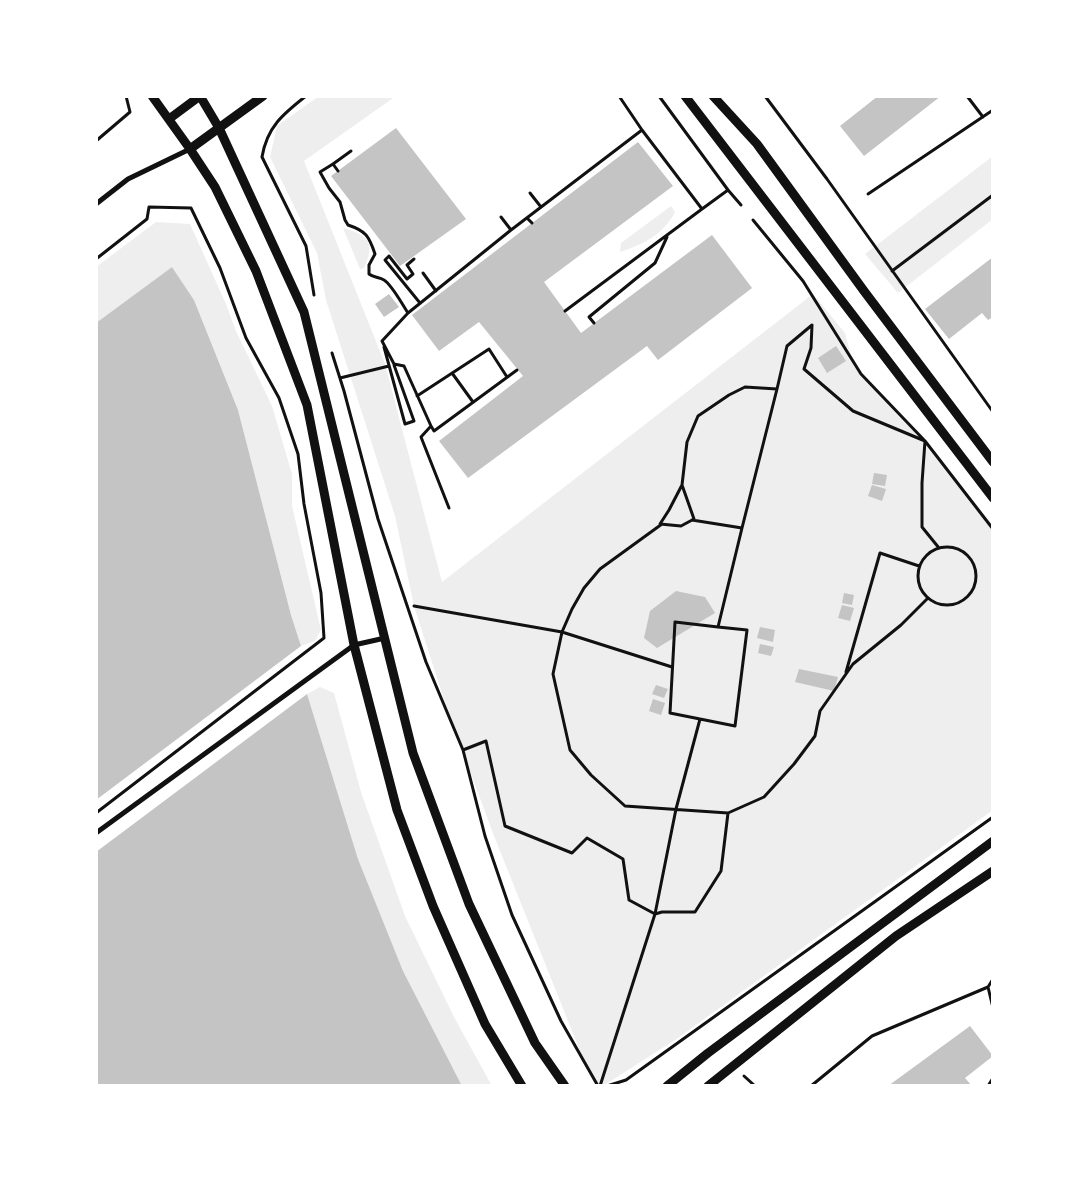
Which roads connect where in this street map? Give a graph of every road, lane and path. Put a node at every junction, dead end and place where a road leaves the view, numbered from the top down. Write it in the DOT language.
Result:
graph roads {
  1 [pos="126,96"];
  2 [pos="152,96"];
  3 [pos="200,96"];
  4 [pos="262,96"];
  5 [pos="306,96"];
  6 [pos="619,96"];
  7 [pos="659,96"];
  8 [pos="686,96"];
  9 [pos="713,96"];
  10 [pos="765,96"];
  11 [pos="967,96"];
  12 [pos="993,110"];
  13 [pos="983,117"];
  14 [pos="168,119"];
  15 [pos="219,128"];
  16 [pos="642,130"];
  17 [pos="96,141"];
  18 [pos="190,149"];
  19 [pos="351,151"];
  20 [pos="333,164"];
  21 [pos="338,171"];
  22 [pos="728,190"];
  23 [pos="530,193"];
  24 [pos="868,194"];
  25 [pos="993,195"];
  26 [pos="96,204"];
  27 [pos="741,204"];
  28 [pos="541,207"];
  29 [pos="702,209"];
  30 [pos="501,217"];
  31 [pos="527,218"];
  32 [pos="753,220"];
  33 [pos="532,223"];
  34 [pos="511,230"];
  35 [pos="668,234"];
  36 [pos="413,258"];
  37 [pos="96,260"];
  38 [pos="892,271"];
  39 [pos="424,273"];
  40 [pos="436,291"];
  41 [pos="316,299"];
  42 [pos="420,303"];
  43 [pos="564,311"];
  44 [pos="408,313"];
  45 [pos="594,323"];
  46 [pos="382,341"];
  47 [pos="332,352"];
  48 [pos="394,364"];
  49 [pos="389,366"];
  50 [pos="518,370"];
  51 [pos="452,374"];
  52 [pos="507,377"];
  53 [pos="340,378"];
  54 [pos="777,389"];
  55 [pos="417,396"];
  56 [pos="473,402"];
  57 [pos="993,412"];
  58 [pos="431,426"];
  59 [pos="925,441"];
  60 [pos="993,462"];
  61 [pos="682,485"];
  62 [pos="993,498"];
  63 [pos="449,508"];
  64 [pos="694,519"];
  65 [pos="660,524"];
  66 [pos="742,528"];
  67 [pos="993,529"];
  68 [pos="939,548"];
  69 [pos="920,566"];
  70 [pos="928,598"];
  71 [pos="414,606"];
  72 [pos="718,627"];
  73 [pos="562,632"];
  74 [pos="385,638"];
  75 [pos="354,644"];
  76 [pos="672,667"];
  77 [pos="846,675"];
  78 [pos="700,719"];
  79 [pos="462,750"];
  80 [pos="676,809"];
  81 [pos="96,813"];
  82 [pos="728,813"];
  83 [pos="993,817"];
  84 [pos="96,834"];
  85 [pos="993,841"];
  86 [pos="993,871"];
  87 [pos="655,914"];
  88 [pos="993,979"];
  89 [pos="988,987"];
  90 [pos="993,1008"];
  91 [pos="993,1078"];
  92 [pos="522,1086"];
  93 [pos="565,1086"];
  94 [pos="599,1086"];
  95 [pos="607,1086"];
  96 [pos="667,1086"];
  97 [pos="708,1086"];
  98 [pos="811,1086"];
  99 [pos="988,1086"];
  1 -- 17 [label="path"];
  2 -- 14 [label="street"];
  3 -- 14 [label="street"];
  3 -- 15 [label="street"];
  4 -- 15 [label="street"];
  5 -- 41 [label="path"];
  6 -- 16 [label="path"];
  7 -- 22 [label="path"];
  8 -- 62 [label="street"];
  9 -- 60 [label="street"];
  10 -- 38 [label="path"];
  11 -- 13 [label="path"];
  12 -- 13 [label="path"];
  13 -- 24 [label="path"];
  14 -- 18 [label="street"];
  15 -- 18 [label="street"];
  15 -- 74 [label="street"];
  16 -- 28 [label="path"];
  16 -- 29 [label="path"];
  18 -- 26 [label="street"];
  18 -- 75 [label="street"];
  19 -- 20 [label="path"];
  20 -- 21 [label="path"];
  20 -- 44 [label="path"];
  22 -- 27 [label="path"];
  22 -- 29 [label="path"];
  23 -- 28 [label="path"];
  25 -- 38 [label="path"];
  28 -- 31 [label="path"];
  29 -- 35 [label="path"];
  30 -- 34 [label="path"];
  31 -- 33 [label="path"];
  31 -- 34 [label="path"];
  32 -- 59 [label="path"];
  34 -- 40 [label="path"];
  35 -- 43 [label="path"];
  35 -- 45 [label="path"];
  36 -- 42 [label="path"];
  37 -- 81 [label="path"];
  38 -- 57 [label="path"];
  39 -- 40 [label="path"];
  40 -- 42 [label="path"];
  42 -- 44 [label="path"];
  44 -- 46 [label="path"];
  46 -- 48 [label="path"];
  46 -- 49 [label="path"];
  47 -- 53 [label="path"];
  48 -- 49 [label="path"];
  48 -- 55 [label="path"];
  49 -- 53 [label="path"];
  50 -- 52 [label="path"];
  51 -- 52 [label="path"];
  51 -- 55 [label="path"];
  51 -- 56 [label="path"];
  52 -- 56 [label="path"];
  53 -- 79 [label="path"];
  54 -- 59 [label="path"];
  54 -- 61 [label="path"];
  54 -- 66 [label="path"];
  55 -- 58 [label="path"];
  56 -- 58 [label="path"];
  58 -- 63 [label="path"];
  59 -- 67 [label="path"];
  59 -- 68 [label="path"];
  61 -- 64 [label="path"];
  61 -- 65 [label="path"];
  64 -- 65 [label="path"];
  64 -- 66 [label="path"];
  65 -- 73 [label="path"];
  66 -- 72 [label="path"];
  68 -- 69 [label="path"];
  68 -- 70 [label="path"];
  69 -- 70 [label="path"];
  69 -- 77 [label="path"];
  70 -- 77 [label="path"];
  71 -- 73 [label="path"];
  72 -- 76 [label="path"];
  72 -- 78 [label="path"];
  73 -- 76 [label="path"];
  73 -- 80 [label="path"];
  74 -- 75 [label="street"];
  74 -- 93 [label="street"];
  75 -- 84 [label="street"];
  75 -- 92 [label="street"];
  76 -- 78 [label="path"];
  77 -- 82 [label="path"];
  78 -- 80 [label="path"];
  79 -- 87 [label="path"];
  79 -- 94 [label="path"];
  80 -- 82 [label="path"];
  80 -- 87 [label="path"];
  82 -- 87 [label="path"];
  83 -- 95 [label="path"];
  85 -- 96 [label="street"];
  86 -- 97 [label="street"];
  87 -- 94 [label="path"];
  88 -- 89 [label="path"];
  89 -- 90 [label="path"];
  89 -- 98 [label="path"];
  91 -- 99 [label="path"];
}
